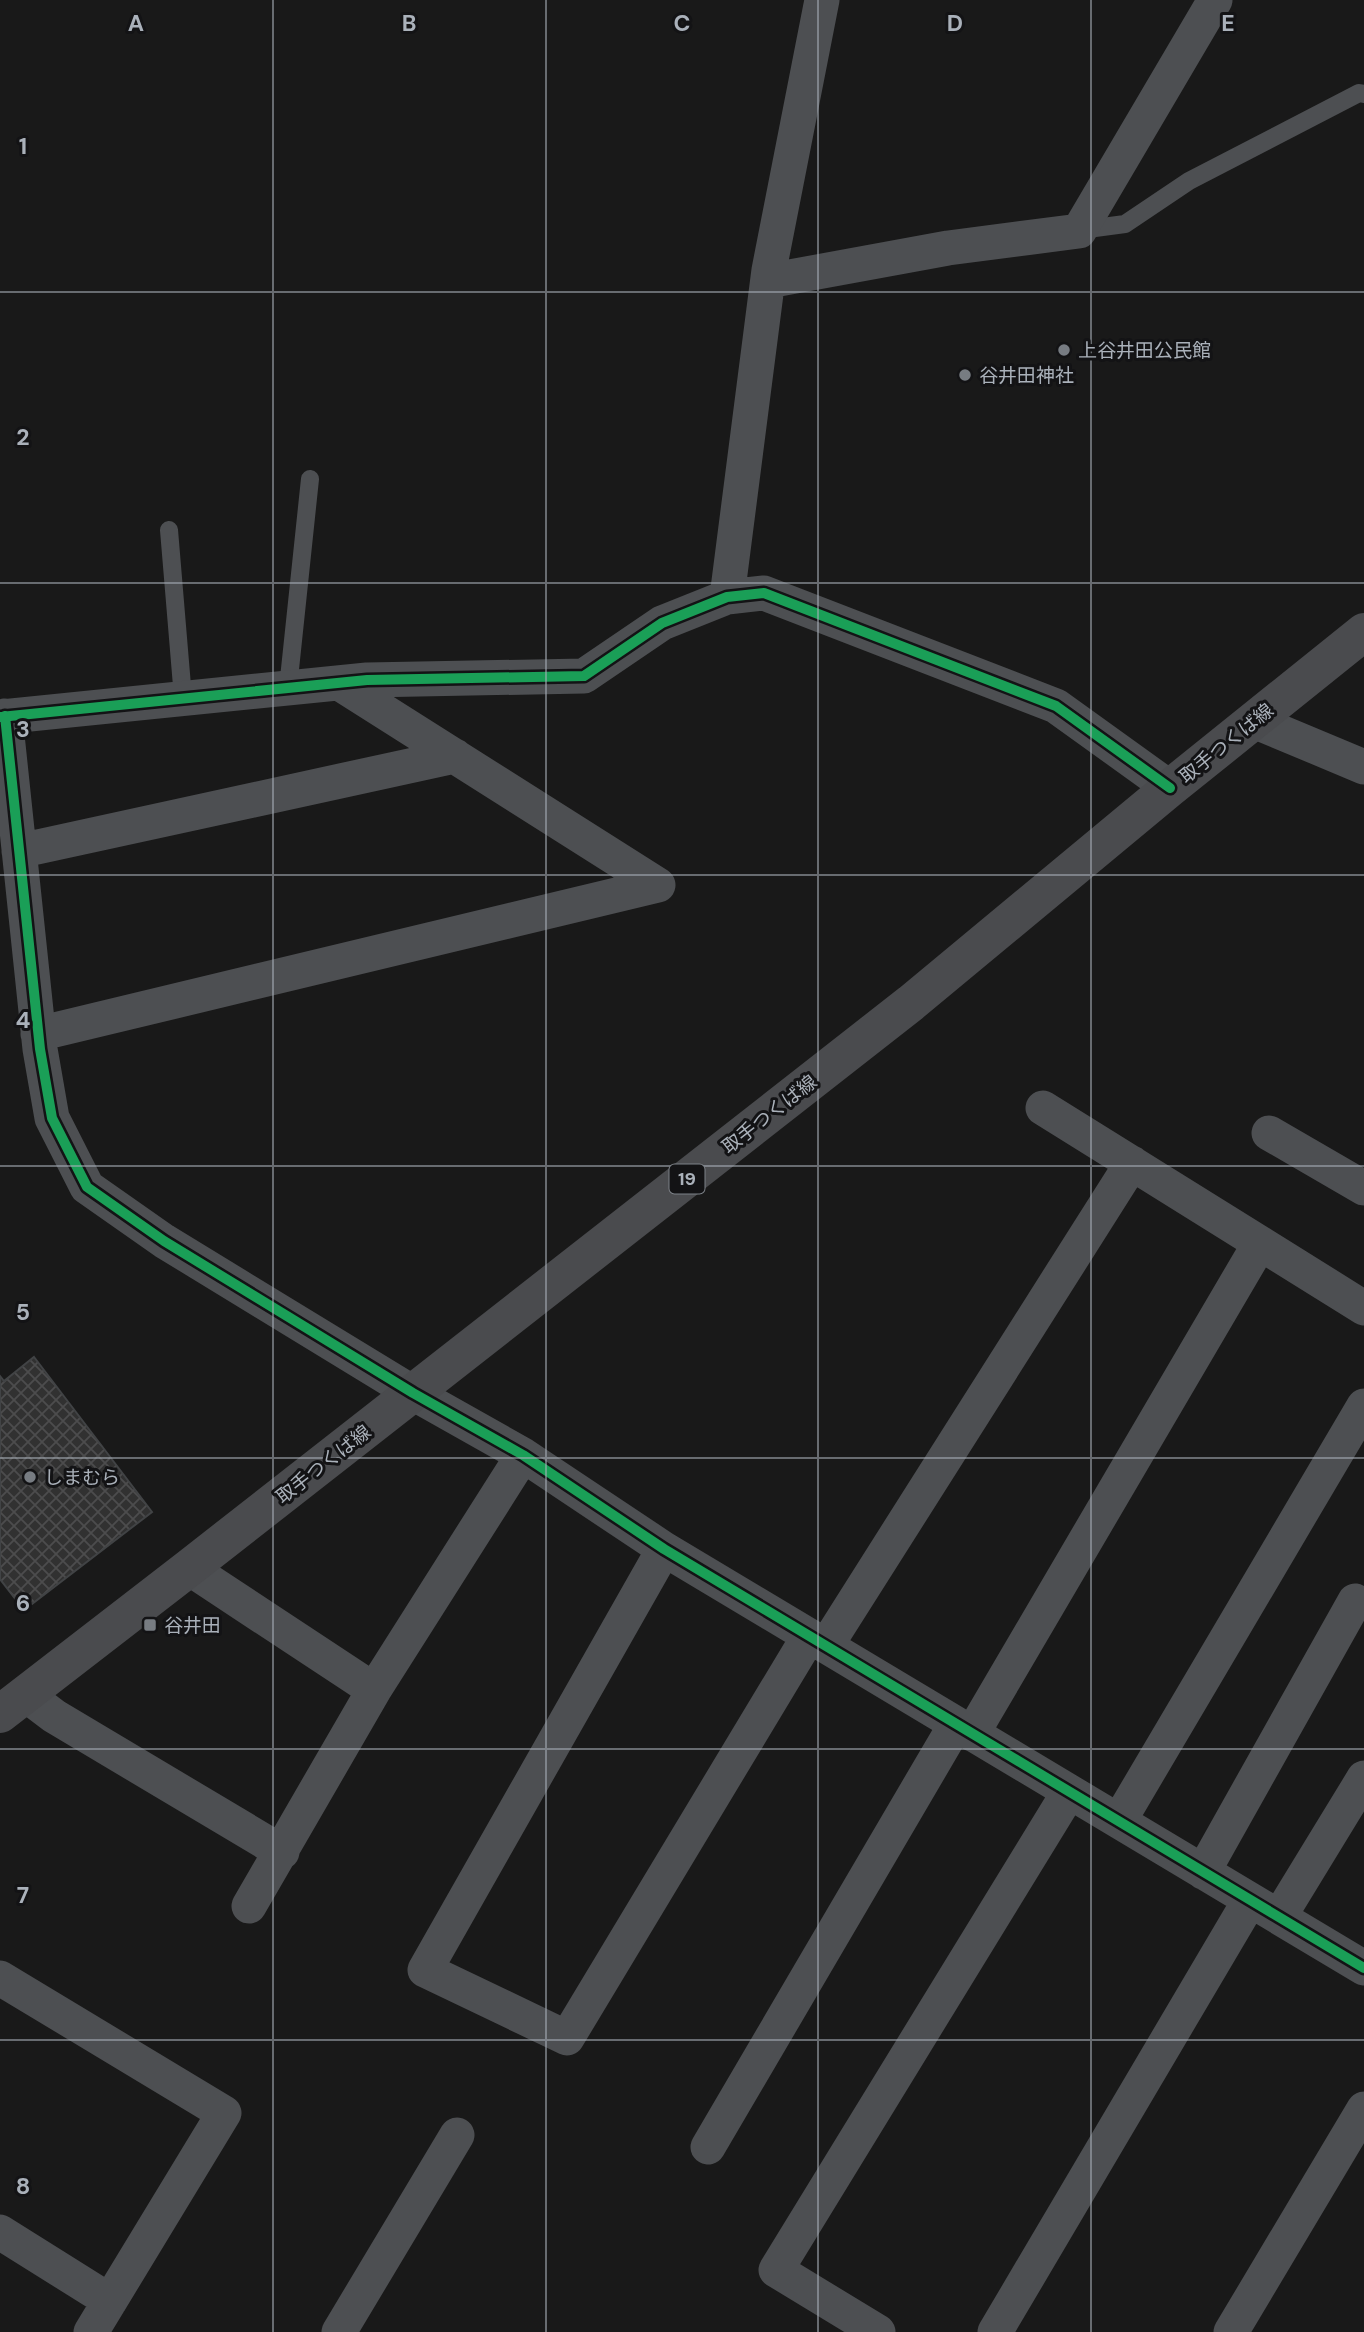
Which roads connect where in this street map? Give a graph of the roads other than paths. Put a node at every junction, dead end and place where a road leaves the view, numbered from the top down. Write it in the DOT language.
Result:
graph roads {
  1 [pos="822,0"];
  2 [pos="1215,0"];
  3 [pos="1364,94"];
  4 [pos="1079,230"];
  5 [pos="768,281"];
  6 [pos="310,479"];
  7 [pos="169,530"];
  8 [pos="727,597"];
  9 [pos="1364,632"];
  10 [pos="340,683"];
  11 [pos="288,688"];
  12 [pos="183,698"];
  13 [pos="2,716"];
  14 [pos="1254,721"];
  15 [pos="455,756"];
  16 [pos="1364,767"];
  17 [pos="1170,788"];
  18 [pos="19,851"];
  19 [pos="38,1034"];
  20 [pos="1042,1108"];
  21 [pos="1269,1133"];
  22 [pos="1132,1163"];
  23 [pos="1364,1188"];
  24 [pos="1260,1243"];
  25 [pos="1364,1308"];
  26 [pos="414,1393"];
  27 [pos="1364,1406"];
  28 [pos="523,1455"];
  29 [pos="664,1549"];
  30 [pos="189,1568"];
  31 [pos="1355,1601"];
  32 [pos="818,1641"];
  33 [pos="374,1690"];
  34 [pos="13,1704"];
  35 [pos="964,1729"];
  36 [pos="1364,1778"];
  37 [pos="1069,1792"];
  38 [pos="1119,1821"];
  39 [pos="282,1852"];
  40 [pos="1203,1872"];
  41 [pos="249,1906"];
  42 [pos="1265,1909"];
  43 [pos="1364,1968"];
  44 [pos="0,1978"];
  45 [pos="1364,2109"];
  46 [pos="457,2135"];
  47 [pos="708,2147"];
  48 [pos="0,2232"];
  49 [pos="110,2301"];
  50 [pos="91,2332"];
  51 [pos="340,2332"];
  52 [pos="878,2332"];
  53 [pos="995,2332"];
  54 [pos="1231,2332"];
  1 -- 5 [label="street"];
  2 -- 4 [label="street"];
  3 -- 4 [label="lane"];
  4 -- 5 [label="street"];
  5 -- 8 [label="street"];
  6 -- 11 [label="lane"];
  7 -- 12 [label="lane"];
  8 -- 10 [label="street"];
  8 -- 17 [label="street"];
  9 -- 14 [label="main road, 取手つくば線 / 19"];
  10 -- 11 [label="street"];
  10 -- 15 [label="street"];
  11 -- 12 [label="street"];
  12 -- 13 [label="street"];
  13 -- 18 [label="street"];
  14 -- 16 [label="street"];
  14 -- 17 [label="main road, 取手つくば線 / 19"];
  15 -- 18 [label="street"];
  15 -- 19 [label="street"];
  17 -- 26 [label="main road, 取手つくば線 / 19"];
  18 -- 19 [label="street"];
  19 -- 26 [label="street"];
  20 -- 22 [label="street"];
  21 -- 23 [label="street"];
  22 -- 24 [label="street"];
  22 -- 32 [label="street"];
  24 -- 25 [label="street"];
  24 -- 35 [label="street"];
  26 -- 28 [label="street"];
  26 -- 30 [label="main road, 取手つくば線 / 19"];
  27 -- 38 [label="street"];
  28 -- 29 [label="street"];
  28 -- 33 [label="street"];
  29 -- 32 [label="street"];
  29 -- 32 [label="street"];
  30 -- 33 [label="street"];
  30 -- 34 [label="main road, 取手つくば線 / 19"];
  31 -- 40 [label="street"];
  32 -- 35 [label="street"];
  33 -- 39 [label="street"];
  34 -- 39 [label="street"];
  35 -- 37 [label="street"];
  35 -- 47 [label="street"];
  36 -- 42 [label="street"];
  37 -- 38 [label="street"];
  37 -- 52 [label="street"];
  38 -- 40 [label="street"];
  39 -- 41 [label="street"];
  40 -- 42 [label="street"];
  42 -- 43 [label="street"];
  42 -- 53 [label="street"];
  44 -- 49 [label="street"];
  45 -- 54 [label="street"];
  46 -- 51 [label="street"];
  48 -- 49 [label="street"];
  49 -- 50 [label="street"];
}
